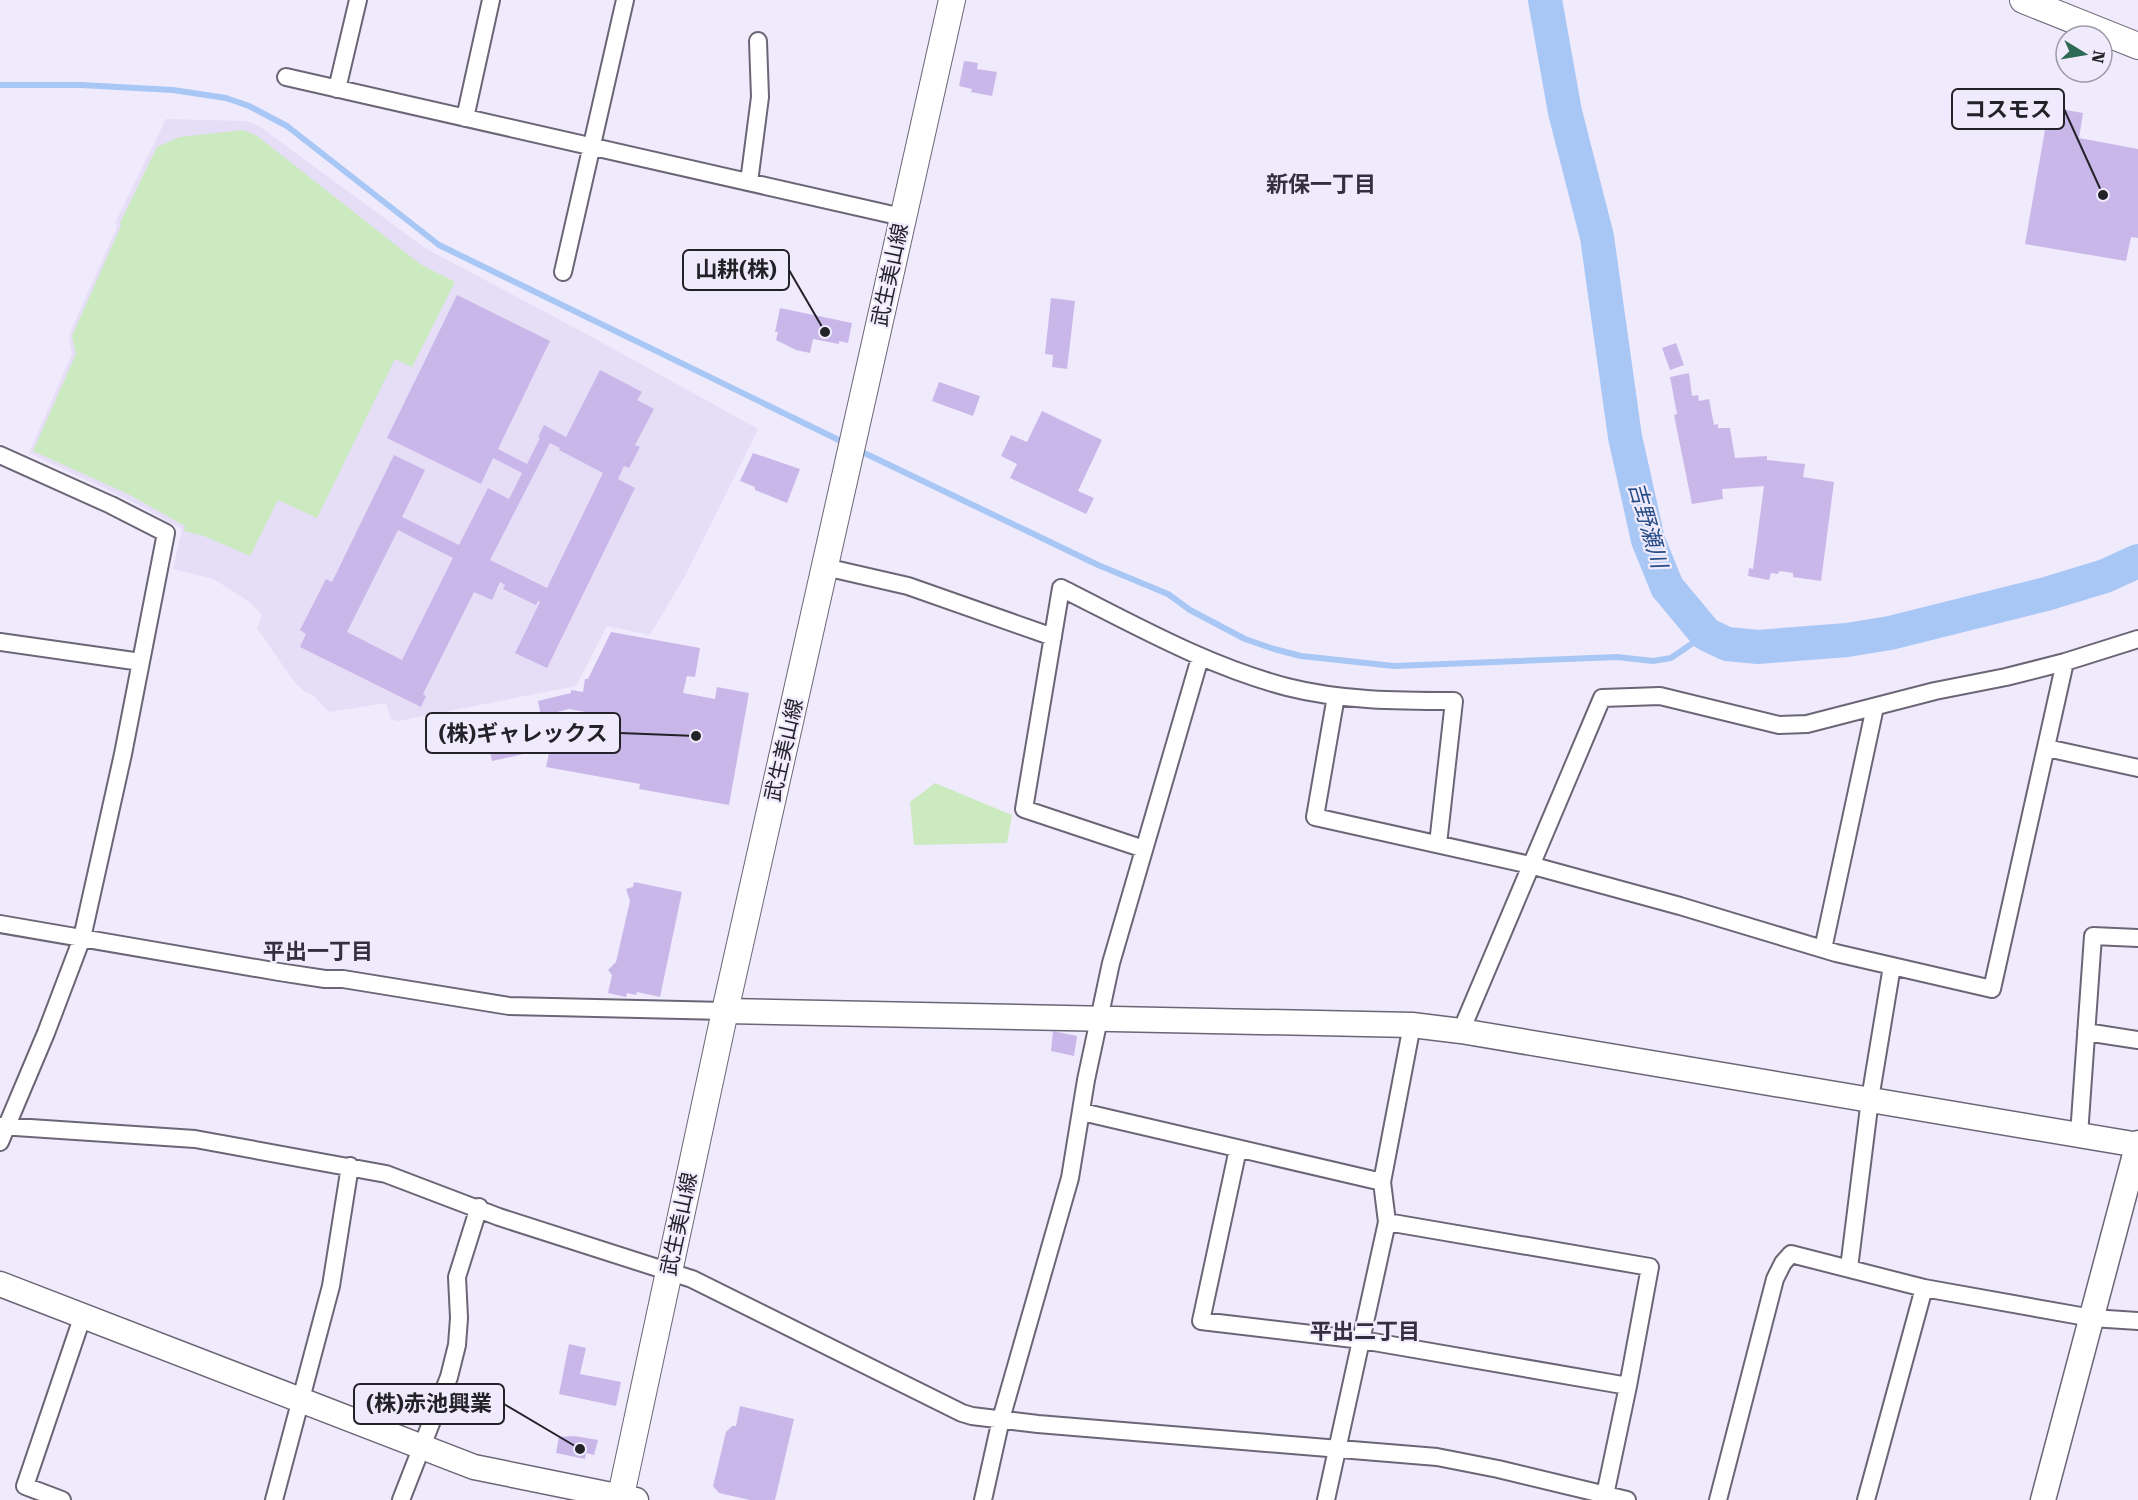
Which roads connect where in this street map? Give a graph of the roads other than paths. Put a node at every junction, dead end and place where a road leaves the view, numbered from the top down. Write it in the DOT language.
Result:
graph roads {
  1 [pos="358,0"];
  2 [pos="491,0"];
  3 [pos="625,0"];
  4 [pos="952,0"];
  5 [pos="2022,0"];
  6 [pos="758,41"];
  7 [pos="2138,46"];
  8 [pos="286,77"];
  9 [pos="337,89"];
  10 [pos="465,118"];
  11 [pos="592,146"];
  12 [pos="749,182"];
  13 [pos="902,217"];
  14 [pos="563,272"];
  15 [pos="0,455"];
  16 [pos="825,567"];
  17 [pos="1053,637"];
  18 [pos="2138,639"];
  19 [pos="0,642"];
  20 [pos="1200,657"];
  21 [pos="141,662"];
  22 [pos="2065,662"];
  23 [pos="1336,696"];
  24 [pos="1875,707"];
  25 [pos="2047,748"];
  26 [pos="2138,768"];
  27 [pos="1438,844"];
  28 [pos="1144,849"];
  29 [pos="1530,866"];
  30 [pos="0,924"];
  31 [pos="82,938"];
  32 [pos="2138,938"];
  33 [pos="1823,949"];
  34 [pos="1892,966"];
  35 [pos="725,1011"];
  36 [pos="1099,1019"];
  37 [pos="1412,1025"];
  38 [pos="1461,1031"];
  39 [pos="2086,1032"];
  40 [pos="2138,1040"];
  41 [pos="1870,1099"];
  42 [pos="1082,1112"];
  43 [pos="2,1132"];
  44 [pos="2079,1135"];
  45 [pos="2138,1144"];
  46 [pos="1238,1149"];
  47 [pos="350,1166"];
  48 [pos="1382,1182"];
  49 [pos="478,1208"];
  50 [pos="1387,1222"];
  51 [pos="1850,1268"];
  52 [pos="669,1271"];
  53 [pos="0,1284"];
  54 [pos="1924,1288"];
  55 [pos="83,1315"];
  56 [pos="2092,1318"];
  57 [pos="2138,1322"];
  58 [pos="1362,1340"];
  59 [pos="1628,1386"];
  60 [pos="299,1400"];
  61 [pos="1001,1419"];
  62 [pos="423,1446"];
  63 [pos="1337,1448"];
  64 [pos="1605,1495"];
  65 [pos="626,1499"];
  66 [pos="63,1500"];
  67 [pos="274,1500"];
  68 [pos="402,1500"];
  69 [pos="982,1500"];
  70 [pos="1326,1500"];
  71 [pos="1627,1500"];
  72 [pos="1718,1500"];
  73 [pos="1866,1500"];
  74 [pos="2043,1500"];
  1 -- 9 [label="street"];
  2 -- 10 [label="street"];
  3 -- 11 [label="street"];
  4 -- 13 [label="main road, 武生美山線"];
  5 -- 7 [label="main road"];
  6 -- 12 [label="street"];
  8 -- 9 [label="street"];
  9 -- 10 [label="street"];
  10 -- 11 [label="street"];
  11 -- 12 [label="street"];
  11 -- 14 [label="street"];
  12 -- 13 [label="street"];
  13 -- 16 [label="main road, 武生美山線"];
  15 -- 21 [label="street"];
  16 -- 17 [label="street"];
  16 -- 35 [label="main road, 武生美山線"];
  17 -- 20 [label="street"];
  17 -- 28 [label="street"];
  18 -- 22 [label="street"];
  19 -- 21 [label="street"];
  20 -- 23 [label="street"];
  20 -- 28 [label="street"];
  21 -- 31 [label="street"];
  22 -- 24 [label="street"];
  22 -- 25 [label="street"];
  23 -- 27 [label="street"];
  23 -- 27 [label="street"];
  24 -- 29 [label="street"];
  24 -- 33 [label="street"];
  25 -- 26 [label="street"];
  25 -- 34 [label="street"];
  27 -- 29 [label="street"];
  28 -- 36 [label="street"];
  29 -- 33 [label="street"];
  29 -- 38 [label="street"];
  30 -- 31 [label="street"];
  31 -- 35 [label="street"];
  31 -- 43 [label="street"];
  32 -- 39 [label="street"];
  33 -- 34 [label="street"];
  34 -- 41 [label="street"];
  35 -- 36 [label="street"];
  35 -- 52 [label="main road, 武生美山線"];
  36 -- 37 [label="street"];
  36 -- 42 [label="street"];
  37 -- 38 [label="street"];
  37 -- 48 [label="street"];
  38 -- 41 [label="street"];
  39 -- 40 [label="street"];
  39 -- 44 [label="street"];
  41 -- 44 [label="street"];
  41 -- 51 [label="street"];
  42 -- 46 [label="street"];
  42 -- 61 [label="street"];
  43 -- 47 [label="street"];
  44 -- 45 [label="street"];
  45 -- 56 [label="street"];
  46 -- 48 [label="street"];
  46 -- 58 [label="street"];
  47 -- 49 [label="street"];
  47 -- 60 [label="street"];
  48 -- 50 [label="street"];
  49 -- 52 [label="street"];
  49 -- 62 [label="street"];
  50 -- 58 [label="street"];
  50 -- 59 [label="street"];
  51 -- 54 [label="street"];
  51 -- 72 [label="street"];
  52 -- 61 [label="street"];
  52 -- 65 [label="main road, 武生美山線"];
  53 -- 55 [label="street"];
  54 -- 56 [label="street"];
  54 -- 73 [label="street"];
  55 -- 60 [label="street"];
  55 -- 66 [label="street"];
  56 -- 57 [label="street"];
  56 -- 74 [label="street"];
  58 -- 59 [label="street"];
  58 -- 63 [label="street"];
  59 -- 64 [label="street"];
  60 -- 62 [label="street"];
  60 -- 67 [label="street"];
  61 -- 63 [label="street"];
  61 -- 69 [label="street"];
  62 -- 65 [label="street"];
  62 -- 68 [label="street"];
  63 -- 64 [label="street"];
  63 -- 70 [label="street"];
  64 -- 71 [label="street"];
}
